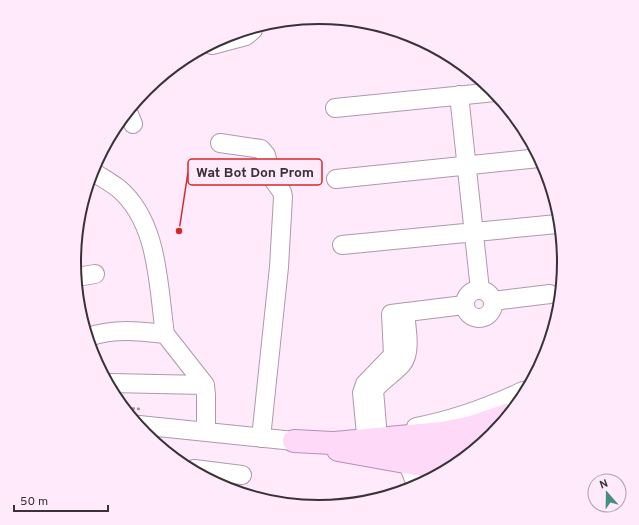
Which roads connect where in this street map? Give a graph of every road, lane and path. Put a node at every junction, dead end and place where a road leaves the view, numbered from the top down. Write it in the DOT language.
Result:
graph roads {
  1 [pos="487,93"];
  2 [pos="459,96"];
  3 [pos="335,108"];
  4 [pos="220,143"];
  5 [pos="534,159"];
  6 [pos="466,165"];
  7 [pos="98,175"];
  8 [pos="336,179"];
  9 [pos="555,224"];
  10 [pos="474,232"];
  11 [pos="342,245"];
  12 [pos="95,274"];
  13 [pos="82,276"];
  14 [pos="480,290"];
  15 [pos="550,294"];
  16 [pos="493,301"];
  17 [pos="464,304"];
  18 [pos="165,334"];
  19 [pos="93,336"];
  20 [pos="114,383"];
  21 [pos="204,385"];
  22 [pos="519,393"];
  23 [pos="502,416"];
  24 [pos="146,426"];
  25 [pos="206,431"];
  26 [pos="372,433"];
  27 [pos="442,433"];
  28 [pos="261,438"];
  29 [pos="479,440"];
  30 [pos="294,441"];
  31 [pos="336,443"];
  32 [pos="465,452"];
  33 [pos="408,464"];
  34 [pos="440,468"];
  35 [pos="200,469"];
  36 [pos="242,475"];
  37 [pos="415,481"];
  1 -- 2 [label="street"];
  2 -- 3 [label="street"];
  2 -- 6 [label="street"];
  4 -- 28 [label="street"];
  5 -- 6 [label="street"];
  6 -- 8 [label="street"];
  6 -- 10 [label="street"];
  7 -- 18 [label="street"];
  9 -- 10 [label="street"];
  10 -- 11 [label="street"];
  10 -- 14 [label="street"];
  12 -- 13 [label="street"];
  14 -- 16 [label="street"];
  14 -- 17 [label="street"];
  15 -- 16 [label="street"];
  16 -- 17 [label="street"];
  17 -- 26 [label="street"];
  18 -- 19 [label="street"];
  18 -- 21 [label="street"];
  20 -- 21 [label="street"];
  21 -- 25 [label="street"];
  22 -- 26 [label="street"];
  23 -- 27 [label="main road"];
  24 -- 25 [label="street"];
  25 -- 28 [label="street"];
  26 -- 30 [label="street"];
  27 -- 29 [label="main road"];
  27 -- 31 [label="main road"];
  28 -- 30 [label="street"];
  30 -- 31 [label="main road"];
  30 -- 33 [label="main road"];
  31 -- 32 [label="main road"];
  33 -- 34 [label="main road"];
  33 -- 37 [label="street"];
  35 -- 36 [label="street"];
}
